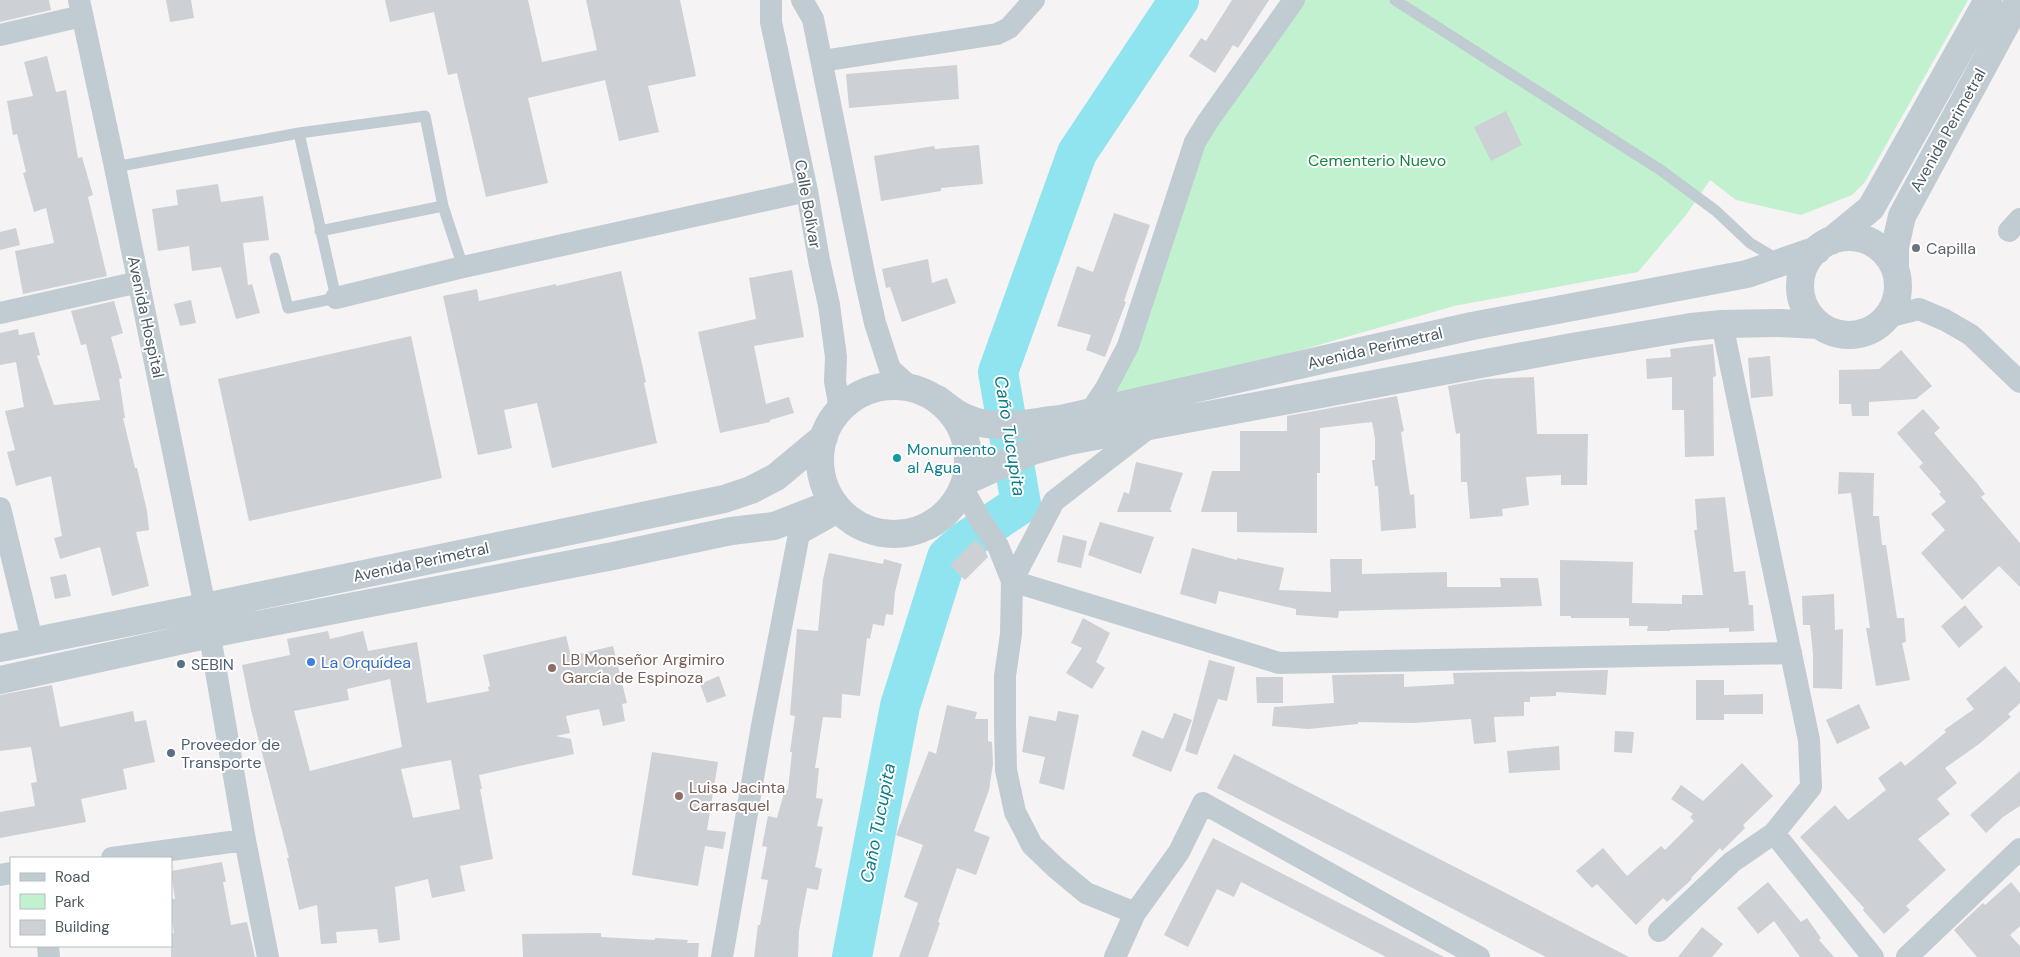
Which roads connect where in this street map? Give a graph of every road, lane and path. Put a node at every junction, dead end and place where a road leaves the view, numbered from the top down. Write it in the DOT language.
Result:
graph roads {
  1 [pos="771,0"];
  2 [pos="802,0"];
  3 [pos="1034,0"];
  4 [pos="1294,0"];
  5 [pos="1395,0"];
  6 [pos="1988,0"];
  7 [pos="2019,0"];
  8 [pos="80,8"];
  9 [pos="0,35"];
  10 [pos="822,61"];
  11 [pos="299,133"];
  12 [pos="115,167"];
  13 [pos="807,191"];
  14 [pos="443,206"];
  15 [pos="320,232"];
  16 [pos="1824,245"];
  17 [pos="275,258"];
  18 [pos="1780,262"];
  19 [pos="1895,266"];
  20 [pos="463,267"];
  21 [pos="139,282"];
  22 [pos="336,298"];
  23 [pos="0,312"];
  24 [pos="1887,317"];
  25 [pos="1722,324"];
  26 [pos="1819,325"];
  27 [pos="2020,382"];
  28 [pos="910,387"];
  29 [pos="937,399"];
  30 [pos="840,409"];
  31 [pos="1090,412"];
  32 [pos="1152,425"];
  33 [pos="824,436"];
  34 [pos="964,485"];
  35 [pos="837,507"];
  36 [pos="0,508"];
  37 [pos="1012,581"];
  38 [pos="205,607"];
  39 [pos="210,634"];
  40 [pos="32,640"];
  41 [pos="0,648"];
  42 [pos="1791,653"];
  43 [pos="0,680"];
  44 [pos="1774,833"];
  45 [pos="244,840"];
  46 [pos="2020,849"];
  47 [pos="119,857"];
  48 [pos="1135,914"];
  49 [pos="1659,931"];
  50 [pos="268,957"];
  51 [pos="722,957"];
  52 [pos="1115,957"];
  53 [pos="1478,957"];
  54 [pos="1873,957"];
  55 [pos="1907,957"];
  1 -- 13 [label="street, Calle Bolívar"];
  2 -- 10 [label="street"];
  3 -- 10 [label="street"];
  4 -- 31 [label="street"];
  5 -- 18 [label="lane"];
  6 -- 16 [label="street, Avenida Perimetral"];
  7 -- 19 [label="street, Avenida Perimetral"];
  8 -- 9 [label="street"];
  8 -- 12 [label="street, Avenida Hospital"];
  10 -- 28 [label="street"];
  11 -- 12 [label="lane"];
  11 -- 14 [label="lane"];
  11 -- 15 [label="lane"];
  12 -- 21 [label="street, Avenida Hospital"];
  13 -- 20 [label="street"];
  13 -- 30 [label="street, Calle Bolívar"];
  14 -- 15 [label="lane"];
  14 -- 20 [label="lane"];
  15 -- 22 [label="lane"];
  16 -- 18 [label="street, Avenida Perimetral"];
  16 -- 19 [label="street"];
  16 -- 26 [label="street"];
  17 -- 22 [label="lane"];
  18 -- 31 [label="street, Avenida Perimetral"];
  19 -- 24 [label="street"];
  20 -- 22 [label="street"];
  21 -- 23 [label="street"];
  21 -- 38 [label="street, Avenida Hospital"];
  24 -- 26 [label="street"];
  24 -- 27 [label="street"];
  25 -- 26 [label="street, Avenida Perimetral"];
  25 -- 32 [label="street, Avenida Perimetral"];
  25 -- 42 [label="street"];
  28 -- 29 [label="street"];
  28 -- 30 [label="street"];
  29 -- 31 [label="street, Avenida Perimetral"];
  29 -- 34 [label="street"];
  30 -- 33 [label="street"];
  32 -- 34 [label="street, Avenida Perimetral"];
  32 -- 37 [label="street"];
  33 -- 35 [label="street"];
  33 -- 38 [label="street, Avenida Perimetral"];
  34 -- 35 [label="street"];
  34 -- 37 [label="street"];
  35 -- 39 [label="street, Avenida Perimetral"];
  35 -- 51 [label="street"];
  36 -- 40 [label="street"];
  37 -- 42 [label="street"];
  37 -- 48 [label="street"];
  38 -- 39 [label="street, Avenida Hospital"];
  38 -- 40 [label="street, Avenida Perimetral"];
  39 -- 43 [label="street, Avenida Perimetral"];
  39 -- 45 [label="street, Avenida Hospital"];
  40 -- 41 [label="street, Avenida Perimetral"];
  42 -- 44 [label="street"];
  44 -- 49 [label="street"];
  44 -- 54 [label="street"];
  45 -- 47 [label="street"];
  45 -- 50 [label="street, Avenida Hospital"];
  46 -- 55 [label="street"];
  48 -- 52 [label="street"];
  48 -- 53 [label="street"];
}
